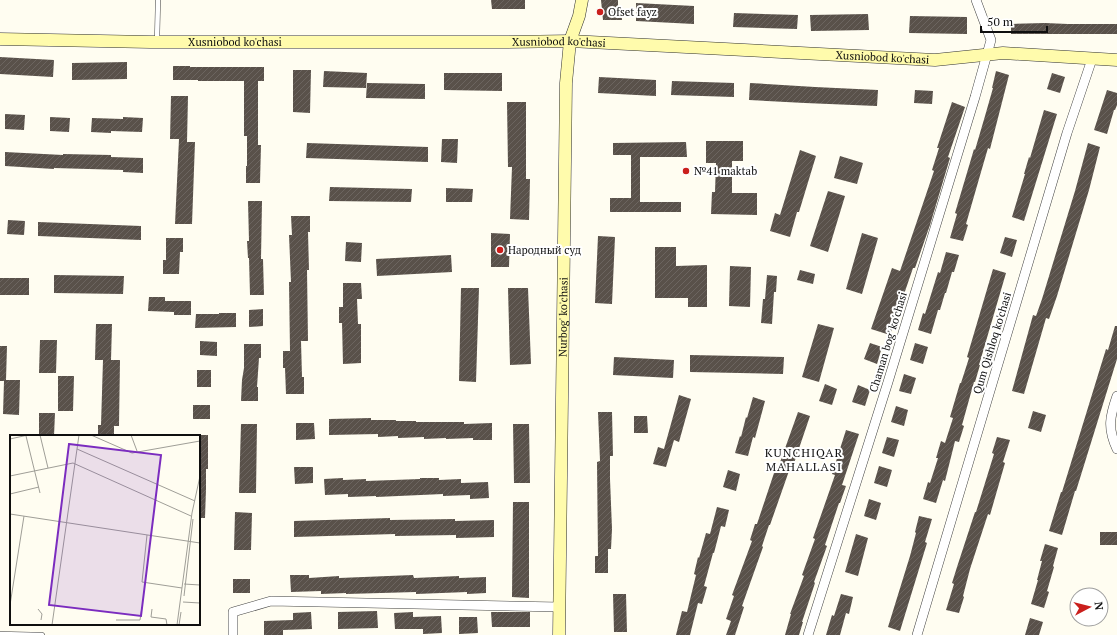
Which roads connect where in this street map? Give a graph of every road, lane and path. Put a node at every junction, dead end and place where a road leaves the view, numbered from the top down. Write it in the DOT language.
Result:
graph roads {
  1 [pos="158,0"];
  2 [pos="582,0"];
  3 [pos="976,0"];
  4 [pos="0,39"];
  5 [pos="570,41"];
  6 [pos="157,42"];
  7 [pos="987,55"];
  8 [pos="1092,59"];
  9 [pos="1117,60"];
  10 [pos="1117,396"];
  11 [pos="1117,449"];
  12 [pos="560,608"];
  13 [pos="0,634"];
  14 [pos="42,635"];
  15 [pos="233,635"];
  16 [pos="560,635"];
  17 [pos="808,635"];
  18 [pos="916,635"];
  1 -- 6 [label="lane"];
  2 -- 5 [label="street, Nurbog' ko'chasi"];
  3 -- 7 [label="street, Chaman bog' ko'chasi"];
  4 -- 6 [label="street, Xusniobod ko'chasi"];
  5 -- 6 [label="street, Xusniobod ko'chasi"];
  5 -- 7 [label="street, Xusniobod ko'chasi"];
  5 -- 12 [label="street, Nurbog' ko'chasi"];
  7 -- 8 [label="street, Xusniobod ko'chasi"];
  7 -- 17 [label="street, Chaman bog' ko'chasi"];
  8 -- 9 [label="street, Xusniobod ko'chasi"];
  8 -- 18 [label="street, Qum Qishloq ko'chasi"];
  10 -- 11 [label="street"];
  12 -- 15 [label="street"];
  12 -- 16 [label="street, Nurbog' ko'chasi"];
  13 -- 14 [label="lane"];
}
